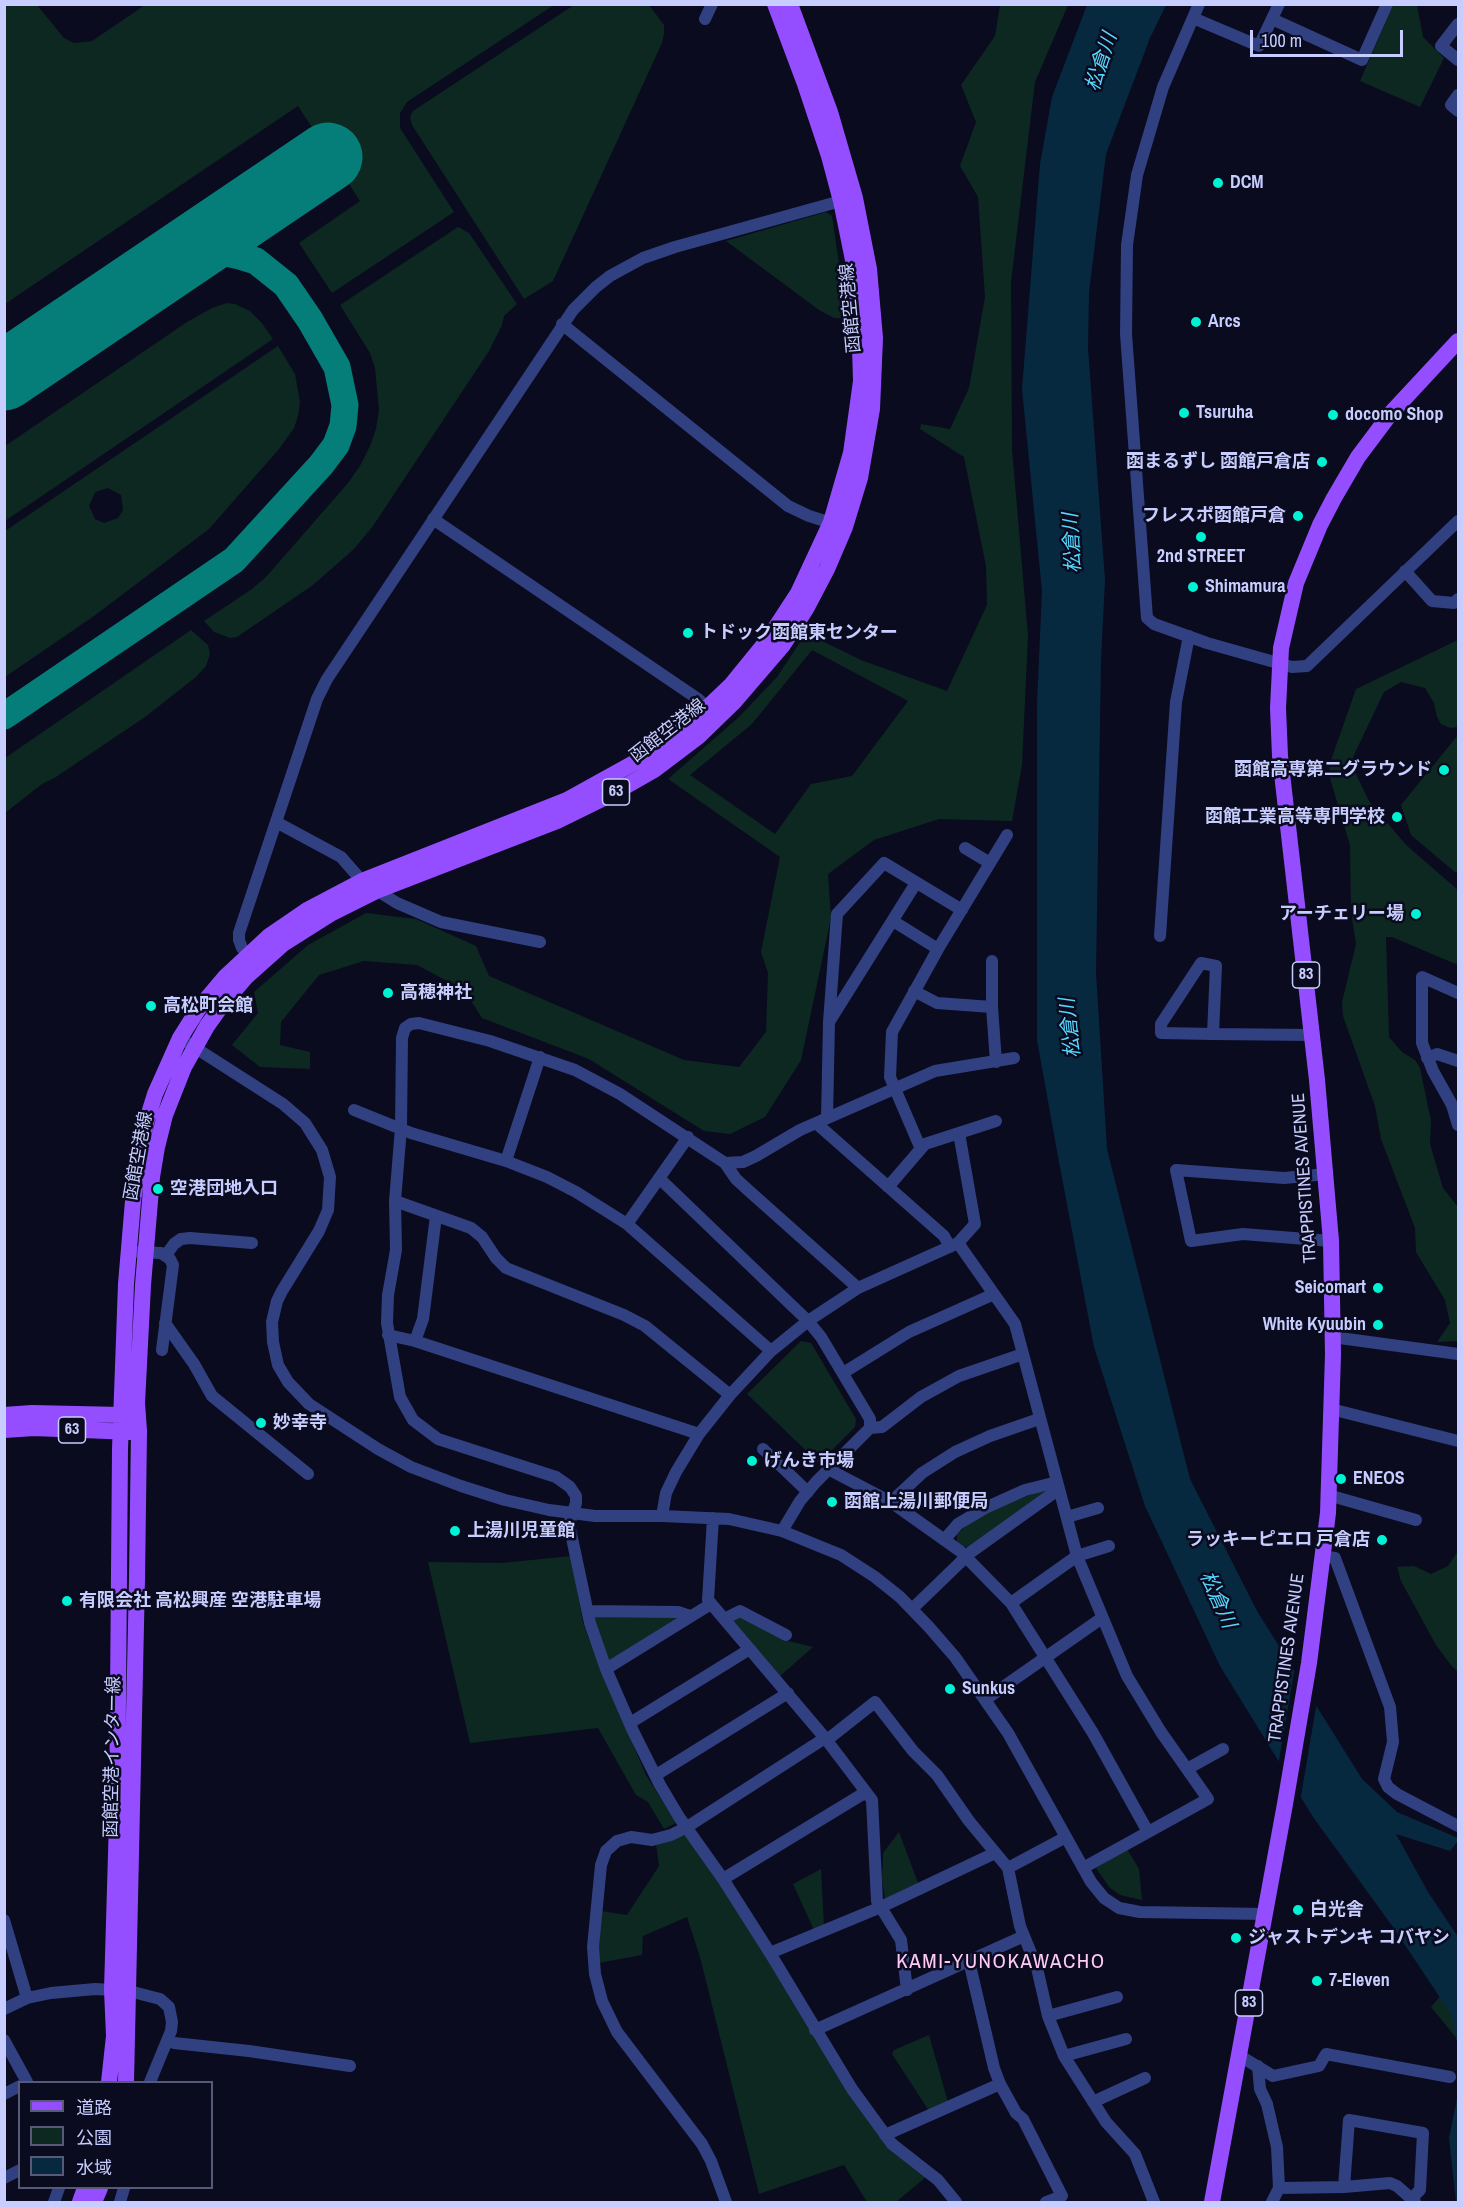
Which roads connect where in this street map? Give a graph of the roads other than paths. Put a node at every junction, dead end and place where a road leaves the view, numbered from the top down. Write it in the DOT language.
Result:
graph roads {
  1 [pos="712,4"];
  2 [pos="775,4"];
  3 [pos="790,4"];
  4 [pos="1199,4"];
  5 [pos="1279,4"];
  6 [pos="1387,4"];
  7 [pos="1192,18"];
  8 [pos="1272,18"];
  9 [pos="705,19"];
  10 [pos="1458,24"];
  11 [pos="1458,60"];
  12 [pos="1458,95"];
  13 [pos="1458,111"];
  14 [pos="848,199"];
  15 [pos="562,324"];
  16 [pos="1458,340"];
  17 [pos="433,519"];
  18 [pos="1458,521"];
  19 [pos="838,525"];
  20 [pos="1405,571"];
  21 [pos="1458,599"];
  22 [pos="1189,636"];
  23 [pos="1280,663"];
  24 [pos="713,713"];
  25 [pos="276,822"];
  26 [pos="1007,835"];
  27 [pos="965,848"];
  28 [pos="990,863"];
  29 [pos="362,881"];
  30 [pos="916,883"];
  31 [pos="376,891"];
  32 [pos="962,910"];
  33 [pos="893,921"];
  34 [pos="1160,936"];
  35 [pos="540,942"];
  36 [pos="242,948"];
  37 [pos="938,949"];
  38 [pos="992,961"];
  39 [pos="914,991"];
  40 [pos="1458,993"];
  41 [pos="992,1007"];
  42 [pos="830,1022"];
  43 [pos="1213,1034"];
  44 [pos="1312,1035"];
  45 [pos="187,1043"];
  46 [pos="540,1057"];
  47 [pos="1427,1058"];
  48 [pos="1014,1059"];
  49 [pos="1458,1061"];
  50 [pos="996,1062"];
  51 [pos="892,1084"];
  52 [pos="354,1110"];
  53 [pos="825,1115"];
  54 [pos="996,1121"];
  55 [pos="1458,1125"];
  56 [pos="401,1128"];
  57 [pos="959,1133"];
  58 [pos="688,1137"];
  59 [pos="920,1147"];
  60 [pos="506,1161"];
  61 [pos="725,1163"];
  62 [pos="1327,1174"];
  63 [pos="660,1178"];
  64 [pos="888,1186"];
  65 [pos="396,1201"];
  66 [pos="436,1216"];
  67 [pos="627,1224"];
  68 [pos="1331,1241"];
  69 [pos="252,1243"];
  70 [pos="954,1245"];
  71 [pos="137,1252"];
  72 [pos="166,1256"];
  73 [pos="858,1288"];
  74 [pos="994,1294"];
  75 [pos="808,1321"];
  76 [pos="165,1323"];
  77 [pos="388,1335"];
  78 [pos="1332,1337"];
  79 [pos="416,1341"];
  80 [pos="162,1350"];
  81 [pos="771,1351"];
  82 [pos="1023,1354"];
  83 [pos="1458,1354"];
  84 [pos="843,1373"];
  85 [pos="730,1395"];
  86 [pos="1331,1409"];
  87 [pos="4,1415"];
  88 [pos="121,1415"];
  89 [pos="1039,1419"];
  90 [pos="139,1425"];
  91 [pos="870,1428"];
  92 [pos="4,1430"];
  93 [pos="120,1432"];
  94 [pos="699,1434"];
  95 [pos="1458,1441"];
  96 [pos="763,1449"];
  97 [pos="828,1469"];
  98 [pos="308,1474"];
  99 [pos="1058,1485"];
  100 [pos="808,1492"];
  101 [pos="1328,1495"];
  102 [pos="891,1503"];
  103 [pos="1098,1508"];
  104 [pos="572,1514"];
  105 [pos="662,1516"];
  106 [pos="1067,1517"];
  107 [pos="713,1518"];
  108 [pos="1416,1520"];
  109 [pos="782,1531"];
  110 [pos="944,1540"];
  111 [pos="1109,1546"];
  112 [pos="1077,1556"];
  113 [pos="1322,1556"];
  114 [pos="965,1557"];
  115 [pos="1011,1603"];
  116 [pos="711,1604"];
  117 [pos="912,1609"];
  118 [pos="588,1611"];
  119 [pos="690,1616"];
  120 [pos="724,1618"];
  121 [pos="1102,1618"];
  122 [pos="786,1635"];
  123 [pos="750,1649"];
  124 [pos="1046,1657"];
  125 [pos="606,1669"];
  126 [pos="788,1693"];
  127 [pos="986,1699"];
  128 [pos="630,1723"];
  129 [pos="826,1739"];
  130 [pos="1222,1749"];
  131 [pos="1187,1769"];
  132 [pos="656,1775"];
  133 [pos="866,1792"];
  134 [pos="1458,1826"];
  135 [pos="687,1827"];
  136 [pos="1148,1832"];
  137 [pos="1066,1837"];
  138 [pos="994,1853"];
  139 [pos="1008,1868"];
  140 [pos="1083,1868"];
  141 [pos="723,1879"];
  142 [pos="881,1907"];
  143 [pos="1266,1914"];
  144 [pos="4,1920"];
  145 [pos="1024,1936"];
  146 [pos="770,1953"];
  147 [pos="969,1961"];
  148 [pos="112,1990"];
  149 [pos="907,1990"];
  150 [pos="129,1992"];
  151 [pos="1117,1997"];
  152 [pos="27,1998"];
  153 [pos="4,2008"];
  154 [pos="1048,2016"];
  155 [pos="815,2030"];
  156 [pos="1126,2039"];
  157 [pos="4,2040"];
  158 [pos="174,2043"];
  159 [pos="1064,2056"];
  160 [pos="1240,2056"];
  161 [pos="350,2066"];
  162 [pos="1258,2066"];
  163 [pos="1450,2077"];
  164 [pos="1145,2078"];
  165 [pos="25,2081"];
  166 [pos="109,2081"];
  167 [pos="126,2081"];
  168 [pos="150,2081"];
  169 [pos="1000,2084"];
  170 [pos="18,2087"];
  171 [pos="4,2094"];
  172 [pos="1093,2102"];
  173 [pos="885,2135"];
  174 [pos="18,2171"];
  175 [pos="4,2178"];
  176 [pos="1344,2187"];
  177 [pos="1279,2188"];
  178 [pos="1413,2201"];
  179 [pos="726,2202"];
  180 [pos="956,2202"];
  181 [pos="1046,2202"];
  182 [pos="1154,2202"];
  183 [pos="1212,2202"];
  184 [pos="1272,2202"];
  1 -- 9 [label="street"];
  2 -- 14 [label="main road, 函館空港線 / 63"];
  3 -- 14 [label="main road, 函館空港線 / 63"];
  4 -- 7 [label="street"];
  5 -- 8 [label="street"];
  6 -- 8 [label="street"];
  7 -- 8 [label="street"];
  7 -- 22 [label="street"];
  10 -- 11 [label="street"];
  12 -- 13 [label="street"];
  14 -- 15 [label="street"];
  14 -- 19 [label="main road, 函館空港線 / 63"];
  15 -- 17 [label="street"];
  15 -- 19 [label="street"];
  16 -- 23 [label="main road, TRAPPISTINES AVENUE / 83"];
  17 -- 24 [label="street"];
  17 -- 25 [label="street"];
  18 -- 20 [label="street"];
  19 -- 24 [label="main road, 函館空港線 / 63"];
  20 -- 21 [label="street"];
  20 -- 23 [label="street"];
  22 -- 23 [label="street"];
  22 -- 34 [label="street"];
  23 -- 44 [label="main road, TRAPPISTINES AVENUE / 83"];
  24 -- 29 [label="main road, 函館空港線 / 63"];
  24 -- 31 [label="main road, 函館空港線 / 63"];
  25 -- 29 [label="street"];
  25 -- 36 [label="street"];
  26 -- 28 [label="street"];
  27 -- 28 [label="street"];
  28 -- 32 [label="street"];
  29 -- 31 [label="street"];
  29 -- 45 [label="main road, 函館空港線 / 63"];
  30 -- 32 [label="street"];
  30 -- 33 [label="street"];
  30 -- 42 [label="street"];
  31 -- 35 [label="street"];
  31 -- 45 [label="main road, 函館空港線 / 63"];
  32 -- 37 [label="street"];
  33 -- 37 [label="street"];
  33 -- 42 [label="street"];
  37 -- 39 [label="street"];
  38 -- 41 [label="street"];
  39 -- 41 [label="street"];
  39 -- 51 [label="street"];
  40 -- 47 [label="street"];
  41 -- 50 [label="street"];
  42 -- 53 [label="street"];
  43 -- 43 [label="street"];
  43 -- 44 [label="street"];
  44 -- 62 [label="main road, TRAPPISTINES AVENUE / 83"];
  45 -- 71 [label="main road, 函館空港線 / 63"];
  45 -- 104 [label="street"];
  46 -- 56 [label="street"];
  46 -- 58 [label="street"];
  46 -- 60 [label="street"];
  47 -- 49 [label="street"];
  47 -- 55 [label="street"];
  48 -- 50 [label="street"];
  50 -- 51 [label="street"];
  51 -- 53 [label="street"];
  51 -- 59 [label="street"];
  52 -- 56 [label="street"];
  53 -- 61 [label="street"];
  53 -- 64 [label="street"];
  54 -- 57 [label="street"];
  56 -- 60 [label="street"];
  56 -- 65 [label="street"];
  57 -- 59 [label="street"];
  57 -- 70 [label="street"];
  58 -- 61 [label="street"];
  58 -- 63 [label="street"];
  59 -- 64 [label="street"];
  60 -- 67 [label="street"];
  61 -- 73 [label="street"];
  62 -- 68 [label="main road, TRAPPISTINES AVENUE / 83"];
  62 -- 68 [label="street"];
  63 -- 67 [label="street"];
  63 -- 75 [label="street"];
  64 -- 70 [label="street"];
  65 -- 66 [label="street"];
  65 -- 77 [label="street"];
  66 -- 79 [label="street"];
  66 -- 85 [label="street"];
  67 -- 81 [label="street"];
  68 -- 78 [label="main road, TRAPPISTINES AVENUE / 83"];
  69 -- 72 [label="street"];
  70 -- 73 [label="street"];
  70 -- 74 [label="street"];
  71 -- 72 [label="street"];
  71 -- 88 [label="main road, 函館空港線 / 63"];
  71 -- 90 [label="main road, 函館空港線 / 63"];
  72 -- 76 [label="street"];
  73 -- 75 [label="street"];
  74 -- 82 [label="street"];
  74 -- 84 [label="street"];
  75 -- 81 [label="street"];
  75 -- 84 [label="street"];
  76 -- 80 [label="street"];
  76 -- 98 [label="street"];
  77 -- 79 [label="street"];
  77 -- 104 [label="street"];
  78 -- 83 [label="street"];
  78 -- 86 [label="main road, TRAPPISTINES AVENUE / 83"];
  79 -- 94 [label="street"];
  81 -- 85 [label="street"];
  82 -- 89 [label="street"];
  82 -- 91 [label="street"];
  84 -- 91 [label="street"];
  85 -- 94 [label="street"];
  86 -- 95 [label="street"];
  86 -- 101 [label="main road, TRAPPISTINES AVENUE / 83"];
  87 -- 88 [label="main road, 63"];
  88 -- 90 [label="main road, 63"];
  88 -- 93 [label="main road, 函館空港線 / 63"];
  89 -- 99 [label="street"];
  89 -- 102 [label="street"];
  90 -- 93 [label="main road, 63"];
  90 -- 150 [label="main road, 函館空港インター線"];
  91 -- 97 [label="street"];
  92 -- 93 [label="main road, 63"];
  93 -- 148 [label="main road, 函館空港インター線"];
  94 -- 105 [label="street"];
  96 -- 100 [label="street"];
  97 -- 100 [label="street"];
  97 -- 102 [label="street"];
  99 -- 106 [label="street"];
  99 -- 110 [label="street"];
  99 -- 114 [label="street"];
  100 -- 109 [label="street"];
  101 -- 108 [label="street"];
  101 -- 113 [label="main road, TRAPPISTINES AVENUE / 83"];
  102 -- 110 [label="street"];
  103 -- 106 [label="street"];
  104 -- 105 [label="street"];
  104 -- 118 [label="street"];
  105 -- 107 [label="street"];
  106 -- 112 [label="street"];
  107 -- 109 [label="street"];
  107 -- 116 [label="street"];
  109 -- 117 [label="street"];
  110 -- 114 [label="street"];
  111 -- 112 [label="street"];
  112 -- 115 [label="street"];
  112 -- 121 [label="street"];
  113 -- 134 [label="street"];
  113 -- 143 [label="main road, TRAPPISTINES AVENUE / 83"];
  114 -- 115 [label="street"];
  114 -- 117 [label="street"];
  115 -- 124 [label="street"];
  116 -- 119 [label="street"];
  116 -- 120 [label="street"];
  117 -- 127 [label="street"];
  118 -- 119 [label="street"];
  118 -- 125 [label="street"];
  119 -- 125 [label="street"];
  120 -- 122 [label="street"];
  120 -- 123 [label="street"];
  121 -- 124 [label="street"];
  121 -- 131 [label="street"];
  123 -- 126 [label="street"];
  123 -- 128 [label="street"];
  124 -- 127 [label="street"];
  124 -- 136 [label="street"];
  125 -- 128 [label="street"];
  126 -- 129 [label="street"];
  126 -- 132 [label="street"];
  127 -- 137 [label="street"];
  128 -- 132 [label="street"];
  129 -- 133 [label="street"];
  129 -- 135 [label="street"];
  129 -- 138 [label="street"];
  130 -- 131 [label="street"];
  131 -- 136 [label="street"];
  132 -- 135 [label="street"];
  133 -- 141 [label="street"];
  133 -- 142 [label="street"];
  135 -- 141 [label="street"];
  135 -- 179 [label="street"];
  136 -- 140 [label="street"];
  137 -- 139 [label="street"];
  137 -- 140 [label="street"];
  138 -- 139 [label="street"];
  138 -- 142 [label="street"];
  139 -- 145 [label="street"];
  140 -- 143 [label="street"];
  141 -- 146 [label="street"];
  142 -- 146 [label="street"];
  142 -- 149 [label="street"];
  143 -- 160 [label="main road, TRAPPISTINES AVENUE / 83"];
  144 -- 152 [label="street"];
  145 -- 147 [label="street"];
  145 -- 154 [label="street"];
  146 -- 155 [label="street"];
  147 -- 149 [label="street"];
  147 -- 169 [label="street"];
  148 -- 150 [label="street"];
  148 -- 152 [label="street"];
  148 -- 166 [label="main road, 函館空港インター線"];
  149 -- 155 [label="street"];
  150 -- 167 [label="main road, 函館空港インター線"];
  150 -- 168 [label="street"];
  151 -- 154 [label="street"];
  152 -- 153 [label="street"];
  154 -- 159 [label="street"];
  155 -- 173 [label="street"];
  156 -- 159 [label="street"];
  157 -- 165 [label="street"];
  158 -- 161 [label="street"];
  159 -- 172 [label="street"];
  160 -- 162 [label="street"];
  160 -- 183 [label="main road, TRAPPISTINES AVENUE / 83"];
  162 -- 163 [label="street"];
  162 -- 177 [label="street"];
  164 -- 172 [label="street"];
  169 -- 173 [label="street"];
  169 -- 181 [label="street"];
  170 -- 171 [label="street"];
  172 -- 182 [label="street"];
  173 -- 180 [label="street"];
  174 -- 175 [label="street"];
  176 -- 177 [label="street"];
  176 -- 178 [label="street"];
  176 -- 178 [label="street"];
  177 -- 184 [label="street"];
}
